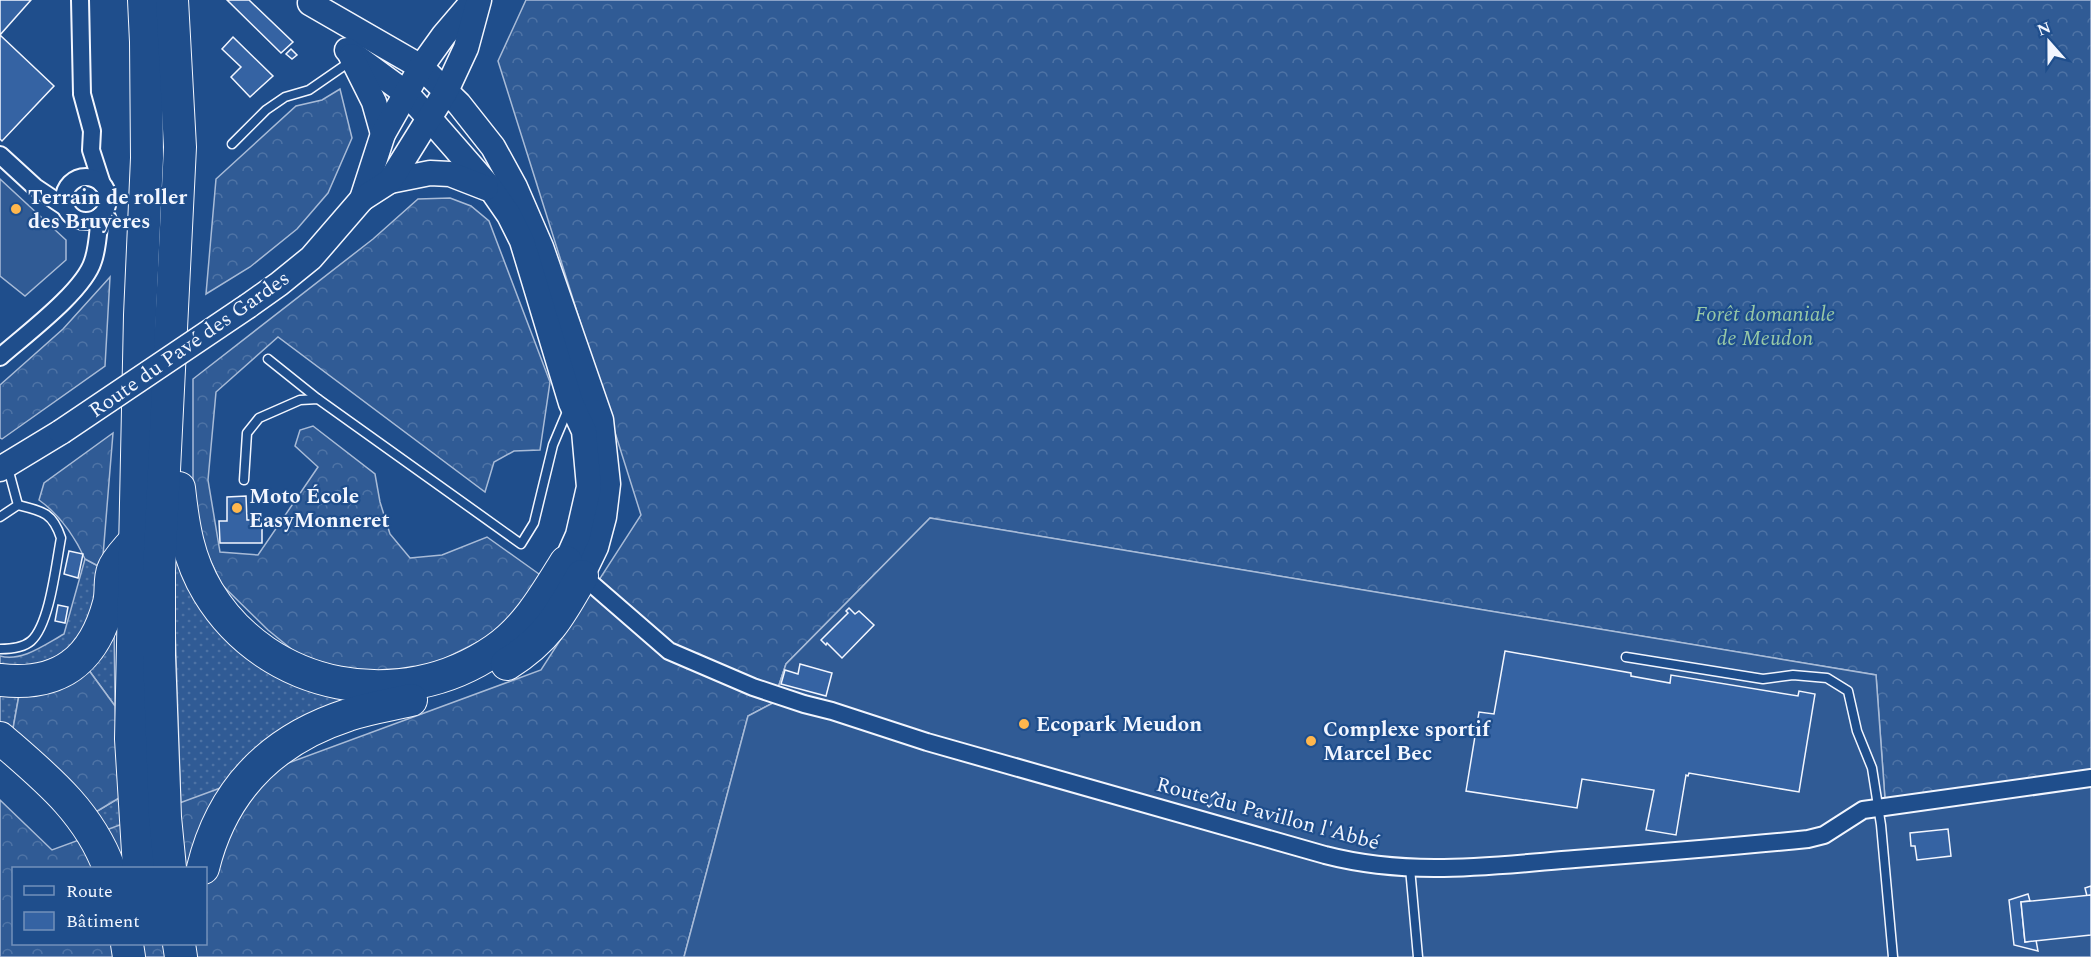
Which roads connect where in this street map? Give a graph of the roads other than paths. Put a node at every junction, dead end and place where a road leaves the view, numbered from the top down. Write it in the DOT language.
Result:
graph roads {
  1 [pos="80,0"];
  2 [pos="144,0"];
  3 [pos="172,0"];
  4 [pos="474,0"];
  5 [pos="479,0"];
  6 [pos="309,1"];
  7 [pos="350,55"];
  8 [pos="422,67"];
  9 [pos="446,91"];
  10 [pos="407,94"];
  11 [pos="429,118"];
  12 [pos="383,134"];
  13 [pos="232,144"];
  14 [pos="91,150"];
  15 [pos="0,155"];
  16 [pos="74,181"];
  17 [pos="390,181"];
  18 [pos="102,184"];
  19 [pos="34,186"];
  20 [pos="491,189"];
  21 [pos="362,199"];
  22 [pos="65,207"];
  23 [pos="100,216"];
  24 [pos="81,220"];
  25 [pos="97,246"];
  26 [pos="0,357"];
  27 [pos="268,359"];
  28 [pos="170,385"];
  29 [pos="318,399"];
  30 [pos="571,403"];
  31 [pos="3,467"];
  32 [pos="244,480"];
  33 [pos="18,505"];
  34 [pos="0,517"];
  35 [pos="134,540"];
  36 [pos="574,569"];
  37 [pos="0,650"];
  38 [pos="1626,657"];
  39 [pos="0,680"];
  40 [pos="0,738"];
  41 [pos="2091,778"];
  42 [pos="1877,808"];
  43 [pos="109,867"];
  44 [pos="139,867"];
  45 [pos="170,867"];
  46 [pos="203,867"];
  47 [pos="1410,868"];
  48 [pos="1418,957"];
  49 [pos="1893,957"];
  1 -- 14 [label="street"];
  2 -- 35 [label="highway"];
  3 -- 28 [label="highway"];
  4 -- 8 [label="street, Route du Pavé des Gardes"];
  5 -- 9 [label="street, Route du Pavé des Gardes"];
  6 -- 7 [label="street"];
  6 -- 8 [label="street"];
  7 -- 10 [label="street"];
  7 -- 12 [label="street"];
  7 -- 13 [label="lane"];
  8 -- 9 [label="street"];
  8 -- 10 [label="street, Route du Pavé des Gardes"];
  9 -- 11 [label="street, Route du Pavé des Gardes"];
  9 -- 36 [label="street"];
  10 -- 11 [label="street"];
  10 -- 12 [label="street, Route du Pavé des Gardes"];
  11 -- 17 [label="street, Route du Pavé des Gardes"];
  11 -- 20 [label="street"];
  12 -- 21 [label="street, Route du Pavé des Gardes"];
  14 -- 16 [label="street"];
  14 -- 18 [label="street"];
  15 -- 19 [label="street"];
  16 -- 18 [label="street"];
  16 -- 19 [label="street"];
  16 -- 22 [label="street"];
  17 -- 20 [label="street"];
  17 -- 21 [label="street, Route du Pavé des Gardes"];
  18 -- 23 [label="street"];
  19 -- 22 [label="street"];
  20 -- 30 [label="street"];
  21 -- 31 [label="street, Route du Pavé des Gardes, bridge"];
  22 -- 24 [label="street"];
  23 -- 24 [label="street"];
  23 -- 25 [label="street"];
  24 -- 25 [label="street"];
  25 -- 26 [label="street"];
  27 -- 29 [label="lane"];
  28 -- 36 [label="highway"];
  28 -- 45 [label="highway"];
  29 -- 30 [label="lane"];
  29 -- 32 [label="lane"];
  30 -- 36 [label="street"];
  31 -- 33 [label="lane"];
  33 -- 34 [label="lane"];
  33 -- 37 [label="lane"];
  35 -- 39 [label="highway"];
  35 -- 44 [label="highway"];
  36 -- 46 [label="highway"];
  36 -- 47 [label="street, Route du Pavillon l'Abbé"];
  38 -- 42 [label="lane"];
  40 -- 43 [label="highway"];
  41 -- 42 [label="street, Route du Pavillon l'Abbé"];
  42 -- 47 [label="street, Route du Pavillon l'Abbé"];
  42 -- 49 [label="lane"];
  47 -- 48 [label="lane"];
}
